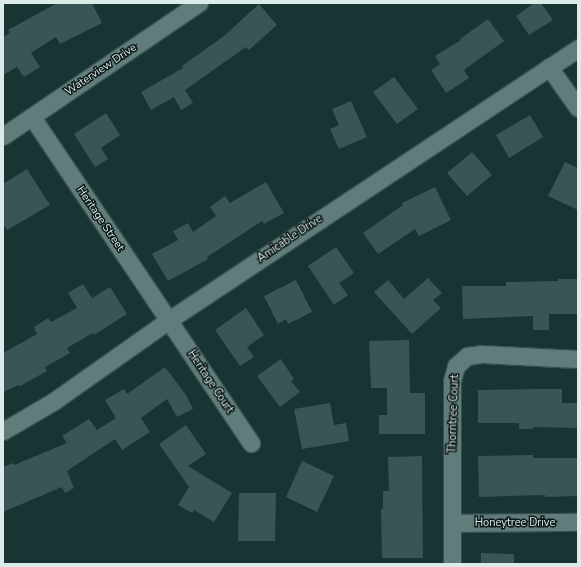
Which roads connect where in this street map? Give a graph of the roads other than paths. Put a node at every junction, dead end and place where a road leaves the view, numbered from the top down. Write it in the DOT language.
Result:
graph roads {
  1 [pos="199,3"];
  2 [pos="578,48"];
  3 [pos="550,67"];
  4 [pos="578,108"];
  5 [pos="32,117"];
  6 [pos="3,136"];
  7 [pos="169,320"];
  8 [pos="578,359"];
  9 [pos="3,431"];
  10 [pos="251,443"];
  11 [pos="578,522"];
  12 [pos="453,523"];
  13 [pos="452,564"];
  1 -- 5 [label="street, Waterview Drive"];
  2 -- 3 [label="street, Amicable Drive"];
  3 -- 4 [label="street"];
  3 -- 7 [label="street, Amicable Drive"];
  5 -- 6 [label="street, Waterview Drive"];
  5 -- 7 [label="street, Heritage Street"];
  7 -- 9 [label="street, Amicable Drive"];
  7 -- 10 [label="street, Heritage Court"];
  8 -- 12 [label="street, Thorntree Court"];
  11 -- 12 [label="street, Honeytree Drive"];
  12 -- 13 [label="street, Thorntree Court"];
}
